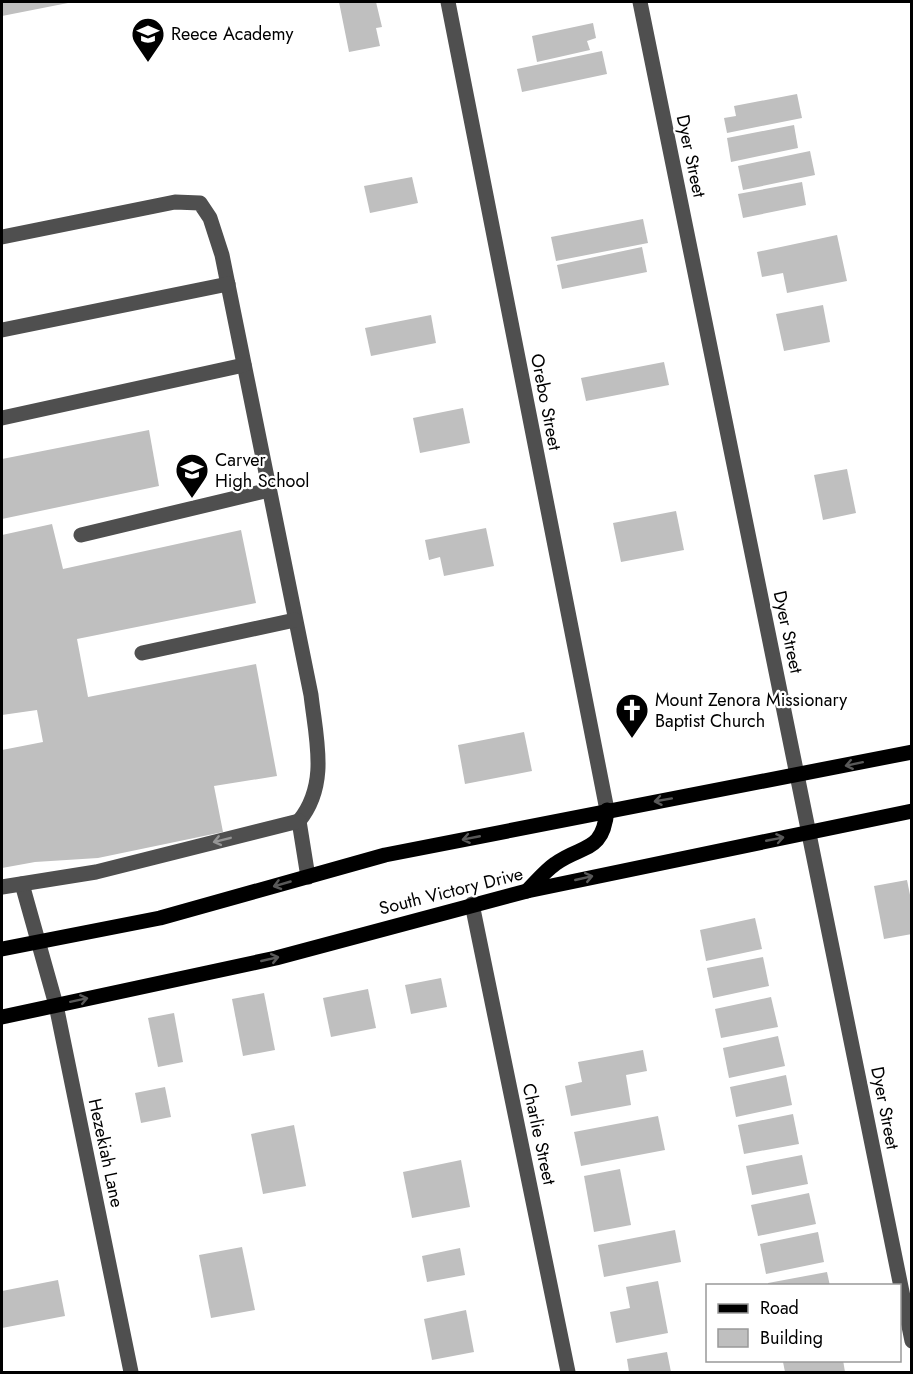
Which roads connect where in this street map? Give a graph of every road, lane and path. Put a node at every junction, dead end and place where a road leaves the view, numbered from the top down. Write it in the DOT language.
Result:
graph roads {
  1 [pos="448,2"];
  2 [pos="640,2"];
  3 [pos="2,237"];
  4 [pos="228,284"];
  5 [pos="2,330"];
  6 [pos="244,365"];
  7 [pos="2,418"];
  8 [pos="269,490"];
  9 [pos="81,535"];
  10 [pos="295,620"];
  11 [pos="142,653"];
  12 [pos="912,752"];
  13 [pos="797,776"];
  14 [pos="607,810"];
  15 [pos="912,811"];
  16 [pos="299,821"];
  17 [pos="809,832"];
  18 [pos="308,877"];
  19 [pos="22,884"];
  20 [pos="2,887"];
  21 [pos="527,891"];
  22 [pos="472,904"];
  23 [pos="38,942"];
  24 [pos="2,949"];
  25 [pos="56,1005"];
  26 [pos="2,1017"];
  27 [pos="900,1284"];
  28 [pos="901,1287"];
  29 [pos="912,1341"];
  30 [pos="131,1372"];
  31 [pos="568,1372"];
  1 -- 14 [label="street, Orebo Street"];
  2 -- 13 [label="street, Dyer Street"];
  3 -- 4 [label="street"];
  4 -- 5 [label="street"];
  4 -- 6 [label="street"];
  6 -- 7 [label="street"];
  6 -- 8 [label="street"];
  8 -- 9 [label="street"];
  8 -- 10 [label="street"];
  10 -- 11 [label="street"];
  10 -- 16 [label="street"];
  12 -- 13 [label="main road, one-way"];
  13 -- 14 [label="main road, one-way"];
  13 -- 17 [label="street, Dyer Street"];
  14 -- 18 [label="main road, one-way"];
  14 -- 21 [label="main road"];
  15 -- 17 [label="main road, South Victory Drive"];
  16 -- 18 [label="street"];
  16 -- 19 [label="street, one-way"];
  21 -- 17 [label="main road, South Victory Drive, one-way"];
  17 -- 27 [label="street, Dyer Street"];
  18 -- 23 [label="main road, one-way"];
  19 -- 20 [label="street"];
  19 -- 23 [label="street, Hezekiah Lane"];
  21 -- 22 [label="main road, South Victory Drive"];
  25 -- 22 [label="main road, South Victory Drive, one-way"];
  22 -- 31 [label="street, Charlie Street"];
  23 -- 24 [label="main road"];
  23 -- 25 [label="street, Hezekiah Lane"];
  25 -- 26 [label="main road, South Victory Drive"];
  25 -- 30 [label="street, Hezekiah Lane"];
  28 -- 29 [label="street, Dyer Street"];
}
